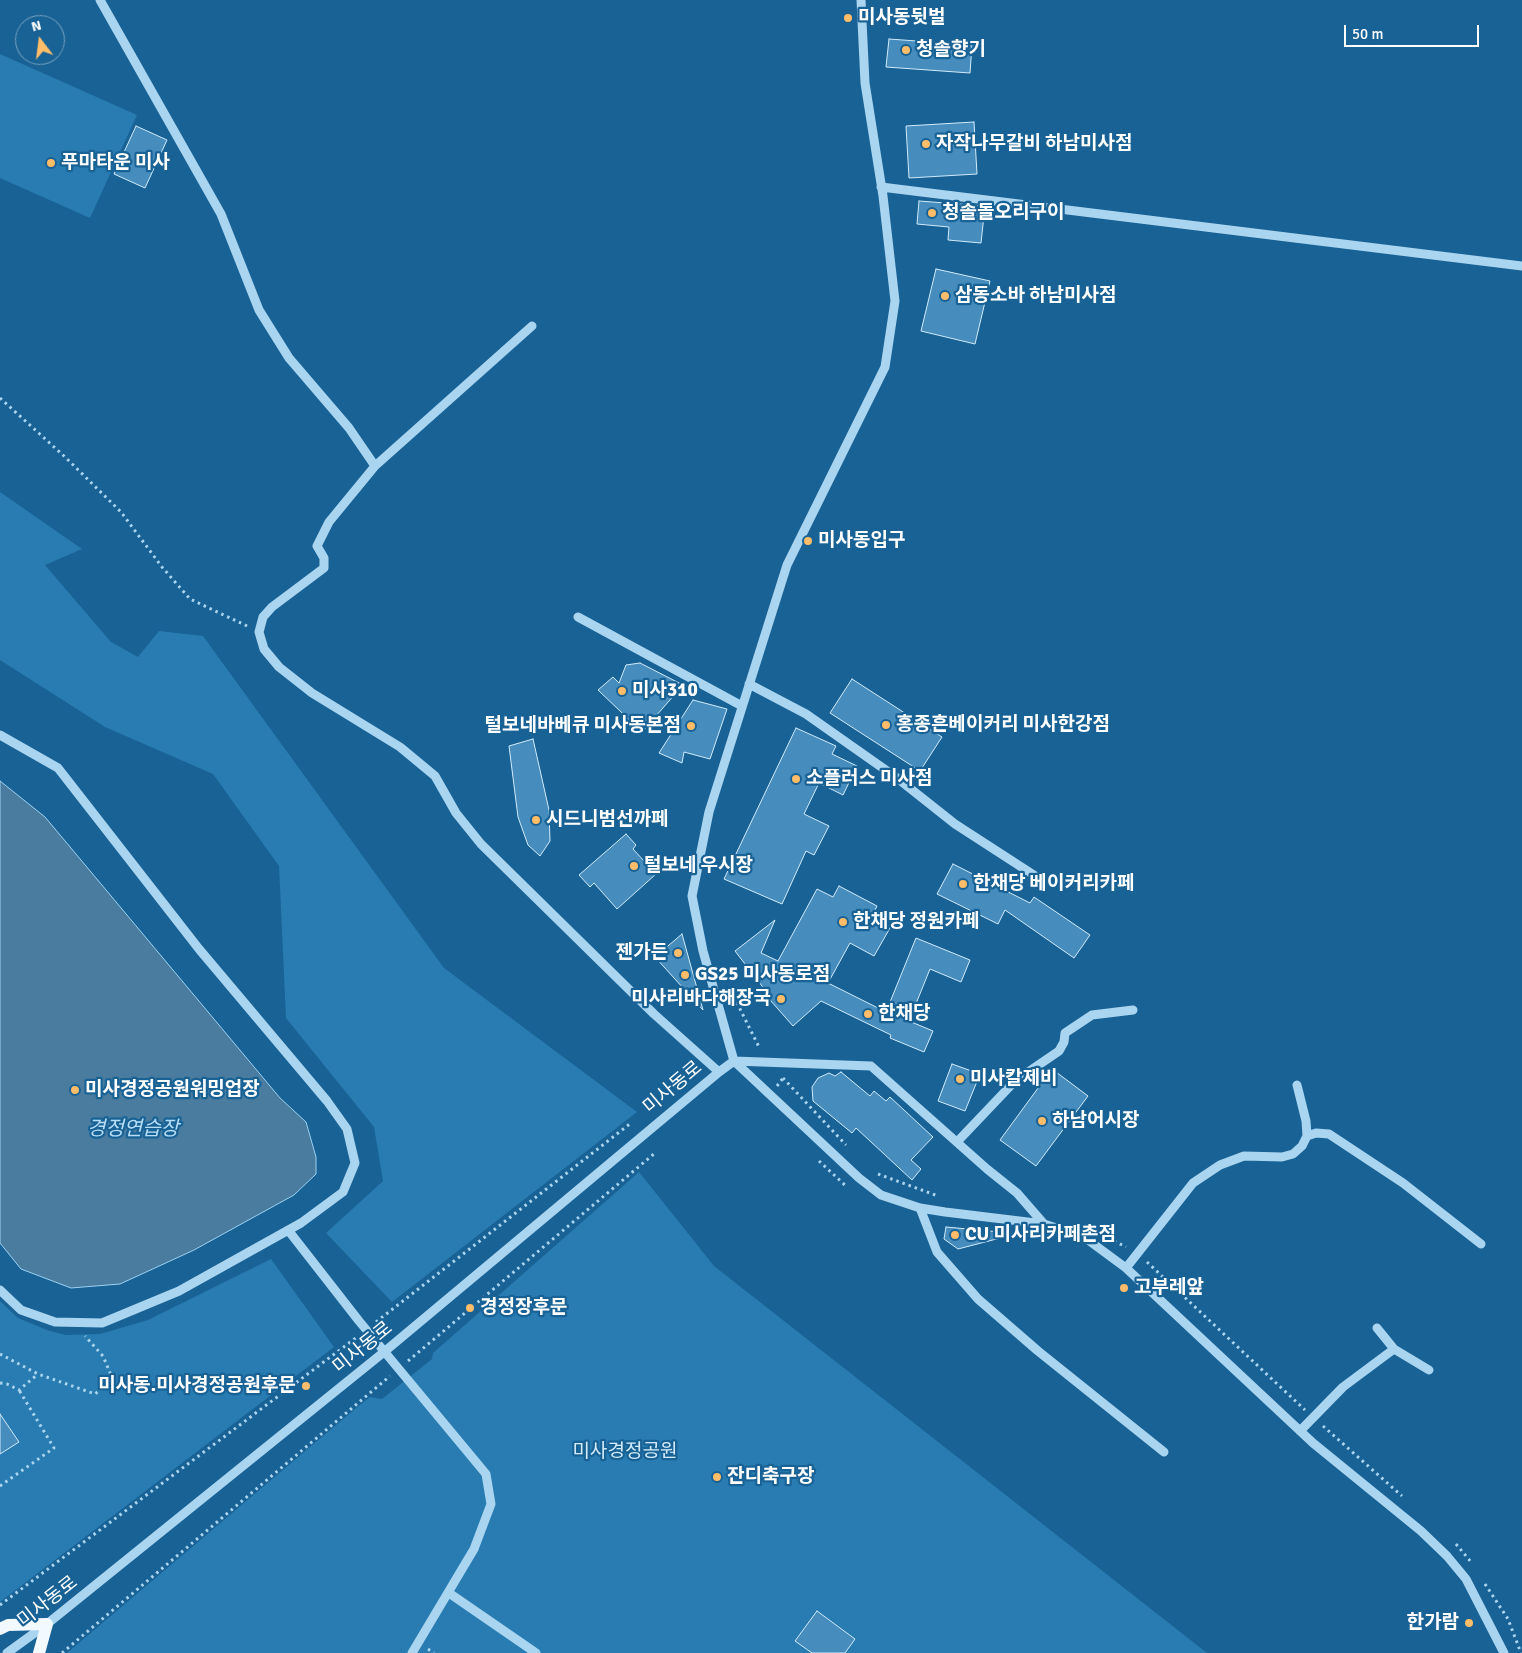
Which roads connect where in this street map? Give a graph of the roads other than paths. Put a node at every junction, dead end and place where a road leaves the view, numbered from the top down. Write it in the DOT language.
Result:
graph roads {
  1 [pos="100,0"];
  2 [pos="860,0"];
  3 [pos="881,188"];
  4 [pos="1522,266"];
  5 [pos="532,326"];
  6 [pos="375,466"];
  7 [pos="578,617"];
  8 [pos="749,684"];
  9 [pos="742,706"];
  10 [pos="0,735"];
  11 [pos="1043,881"];
  12 [pos="1133,1010"];
  13 [pos="734,1061"];
  14 [pos="718,1072"];
  15 [pos="1297,1085"];
  16 [pos="1307,1136"];
  17 [pos="957,1142"];
  18 [pos="920,1208"];
  19 [pos="1044,1224"];
  20 [pos="288,1230"];
  21 [pos="1481,1244"];
  22 [pos="1126,1268"];
  23 [pos="0,1290"];
  24 [pos="1378,1328"];
  25 [pos="1394,1349"];
  26 [pos="384,1352"];
  27 [pos="1430,1370"];
  28 [pos="1300,1431"];
  29 [pos="1164,1452"];
  30 [pos="449,1593"];
  31 [pos="47,1624"];
  32 [pos="0,1628"];
  33 [pos="7,1653"];
  34 [pos="39,1653"];
  35 [pos="412,1653"];
  36 [pos="536,1653"];
  37 [pos="1504,1653"];
  1 -- 6 [label="street"];
  2 -- 3 [label="street"];
  3 -- 4 [label="street"];
  3 -- 8 [label="street"];
  5 -- 6 [label="street"];
  6 -- 14 [label="street"];
  7 -- 9 [label="street"];
  8 -- 9 [label="street"];
  8 -- 11 [label="street"];
  9 -- 13 [label="street"];
  10 -- 20 [label="street"];
  12 -- 17 [label="street"];
  13 -- 14 [label="street, 미사동로"];
  13 -- 17 [label="street"];
  13 -- 18 [label="street"];
  14 -- 26 [label="street, 미사동로"];
  15 -- 16 [label="street"];
  16 -- 21 [label="street"];
  16 -- 22 [label="street"];
  17 -- 19 [label="street"];
  18 -- 19 [label="street"];
  18 -- 29 [label="street"];
  19 -- 22 [label="street"];
  20 -- 23 [label="street"];
  20 -- 26 [label="street"];
  22 -- 28 [label="street"];
  24 -- 25 [label="street"];
  25 -- 27 [label="street"];
  25 -- 28 [label="street"];
  26 -- 30 [label="street"];
  26 -- 31 [label="street, 미사동로"];
  28 -- 37 [label="street"];
  30 -- 35 [label="street"];
  30 -- 36 [label="street"];
  31 -- 32 [label="main road"];
  31 -- 33 [label="street, 미사동로"];
  31 -- 34 [label="main road"];
}
